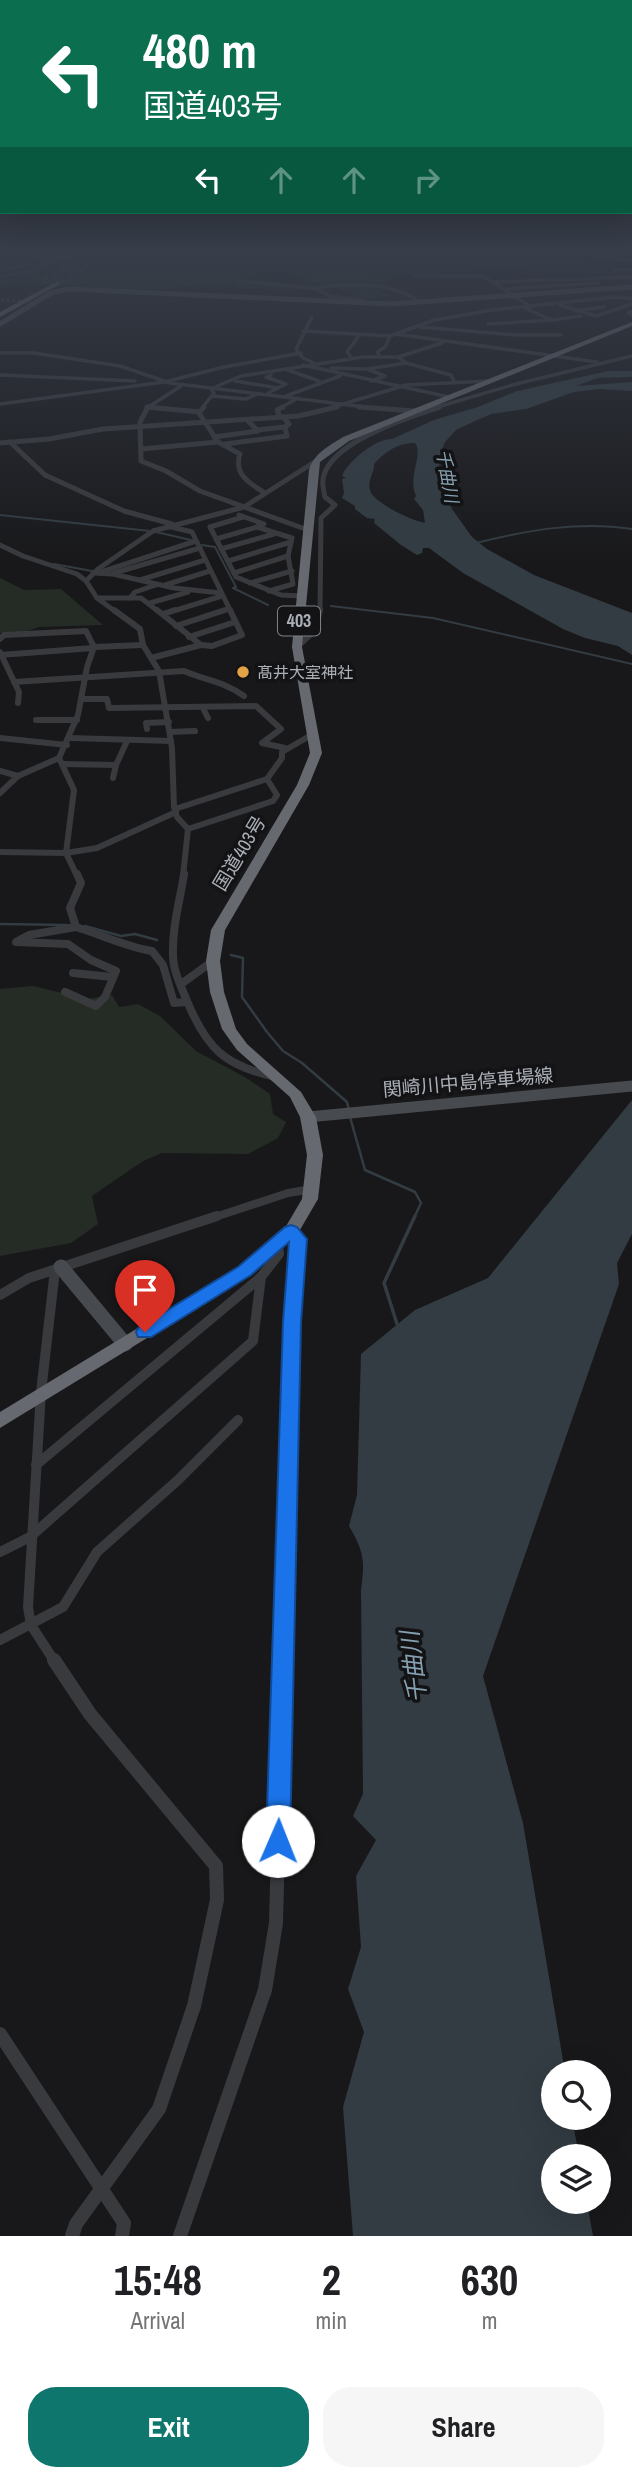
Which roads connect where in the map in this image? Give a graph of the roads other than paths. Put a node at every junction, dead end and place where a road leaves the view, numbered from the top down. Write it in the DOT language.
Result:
graph roads {
  1 [pos="43,354"];
  2 [pos="294,354"];
  3 [pos="302,354"];
  4 [pos="349,354"];
  5 [pos="379,354"];
  6 [pos="410,354"];
  7 [pos="540,354"];
  8 [pos="556,354"];
  9 [pos="552,356"];
  10 [pos="632,356"];
  11 [pos="381,357"];
  12 [pos="398,357"];
  13 [pos="352,358"];
  14 [pos="620,359"];
  15 [pos="324,361"];
  16 [pos="314,363"];
  17 [pos="406,363"];
  18 [pos="303,365"];
  19 [pos="335,366"];
  20 [pos="225,367"];
  21 [pos="285,369"];
  22 [pos="367,369"];
  23 [pos="263,373"];
  24 [pos="328,373"];
  25 [pos="0,374"];
  26 [pos="246,375"];
  27 [pos="340,376"];
  28 [pos="233,380"];
  29 [pos="454,381"];
  30 [pos="488,381"];
  31 [pos="164,382"];
  32 [pos="321,382"];
  33 [pos="369,382"];
  34 [pos="158,383"];
  35 [pos="183,385"];
  36 [pos="399,387"];
  37 [pos="278,388"];
  38 [pos="211,389"];
  39 [pos="259,394"];
  40 [pos="266,394"];
  41 [pos="212,396"];
  42 [pos="286,396"];
  43 [pos="300,397"];
  44 [pos="449,397"];
  45 [pos="0,404"];
  46 [pos="348,404"];
  47 [pos="147,407"];
  48 [pos="414,411"];
  49 [pos="200,412"];
  50 [pos="281,417"];
  51 [pos="226,419"];
  52 [pos="248,421"];
  53 [pos="204,422"];
  54 [pos="137,427"];
  55 [pos="285,427"];
  56 [pos="257,430"];
  57 [pos="214,436"];
  58 [pos="10,442"];
  59 [pos="0,443"];
  60 [pos="221,443"];
  61 [pos="141,449"];
  62 [pos="316,461"];
  63 [pos="310,493"];
  64 [pos="265,494"];
  65 [pos="324,495"];
  66 [pos="244,507"];
  67 [pos="231,512"];
  68 [pos="243,517"];
  69 [pos="321,518"];
  70 [pos="170,525"];
  71 [pos="257,527"];
  72 [pos="308,530"];
  73 [pos="276,533"];
  74 [pos="216,539"];
  75 [pos="196,541"];
  76 [pos="291,542"];
  77 [pos="0,545"];
  78 [pos="200,548"];
  79 [pos="221,549"];
  80 [pos="288,556"];
  81 [pos="205,560"];
  82 [pos="228,561"];
  83 [pos="210,571"];
  84 [pos="292,571"];
  85 [pos="95,573"];
  86 [pos="234,573"];
  87 [pos="113,574"];
  88 [pos="138,580"];
  89 [pos="86,582"];
  90 [pos="250,583"];
  91 [pos="161,585"];
  92 [pos="194,590"];
  93 [pos="269,591"];
  94 [pos="222,594"];
  95 [pos="302,596"];
  96 [pos="97,598"];
  97 [pos="130,598"];
  98 [pos="150,603"];
  99 [pos="229,609"];
  100 [pos="163,614"];
  101 [pos="235,622"];
  102 [pos="176,626"];
  103 [pos="189,637"];
  104 [pos="0,639"];
  105 [pos="143,645"];
  106 [pos="201,645"];
  107 [pos="94,647"];
  108 [pos="298,647"];
  109 [pos="1,654"];
  110 [pos="151,658"];
  111 [pos="159,671"];
  112 [pos="84,676"];
  113 [pos="0,677"];
  114 [pos="12,679"];
  115 [pos="244,696"];
  116 [pos="83,699"];
  117 [pos="18,702"];
  118 [pos="164,707"];
  119 [pos="203,708"];
  120 [pos="208,718"];
  121 [pos="36,720"];
  122 [pos="77,720"];
  123 [pos="169,722"];
  124 [pos="147,729"];
  125 [pos="195,731"];
  126 [pos="170,732"];
  127 [pos="313,734"];
  128 [pos="0,738"];
  129 [pos="68,741"];
  130 [pos="127,741"];
  131 [pos="171,741"];
  132 [pos="285,748"];
  133 [pos="61,761"];
  134 [pos="116,765"];
  135 [pos="0,771"];
  136 [pos="18,776"];
  137 [pos="113,778"];
  138 [pos="267,779"];
  139 [pos="0,793"];
  140 [pos="176,811"];
  141 [pos="188,829"];
  142 [pos="0,852"];
  143 [pos="66,853"];
  144 [pos="76,927"];
  145 [pos="213,961"];
  146 [pos="73,974"];
  147 [pos="112,976"];
  148 [pos="181,984"];
  149 [pos="65,992"];
  150 [pos="187,1002"];
  151 [pos="278,1077"];
  152 [pos="632,1086"];
  153 [pos="315,1116"];
  154 [pos="292,1192"];
  155 [pos="309,1198"];
  156 [pos="291,1231"];
  157 [pos="278,1245"];
  158 [pos="58,1268"];
  159 [pos="261,1277"];
  160 [pos="0,1295"];
  161 [pos="125,1344"];
  162 [pos="40,1397"];
  163 [pos="238,1420"];
  164 [pos="0,1421"];
  165 [pos="36,1465"];
  166 [pos="30,1537"];
  167 [pos="0,1552"];
  168 [pos="31,1625"];
  169 [pos="0,1640"];
  170 [pos="0,2034"];
  171 [pos="102,2188"];
  172 [pos="72,2236"];
  173 [pos="122,2236"];
  174 [pos="180,2236"];
  1 -- 31 [label="street"];
  2 -- 20 [label="street"];
  3 -- 16 [label="street"];
  4 -- 13 [label="street"];
  5 -- 11 [label="street"];
  6 -- 12 [label="street"];
  7 -- 9 [label="street"];
  8 -- 9 [label="highway"];
  9 -- 14 [label="street"];
  9 -- 30 [label="highway"];
  10 -- 14 [label="street"];
  11 -- 12 [label="street"];
  11 -- 13 [label="street"];
  12 -- 17 [label="street"];
  13 -- 15 [label="street"];
  14 -- 65 [label="street"];
  15 -- 16 [label="street"];
  15 -- 19 [label="street"];
  16 -- 18 [label="street"];
  17 -- 22 [label="street"];
  17 -- 29 [label="street"];
  18 -- 21 [label="street"];
  18 -- 24 [label="street"];
  19 -- 22 [label="street"];
  19 -- 24 [label="street"];
  20 -- 26 [label="street"];
  20 -- 31 [label="street"];
  21 -- 23 [label="street"];
  21 -- 32 [label="street"];
  22 -- 33 [label="street"];
  23 -- 26 [label="street"];
  23 -- 37 [label="street"];
  24 -- 27 [label="street"];
  25 -- 34 [label="street"];
  26 -- 28 [label="street"];
  27 -- 32 [label="street"];
  27 -- 33 [label="street"];
  28 -- 37 [label="street"];
  28 -- 38 [label="street"];
  29 -- 30 [label="street"];
  29 -- 36 [label="street"];
  30 -- 44 [label="highway"];
  31 -- 34 [label="street"];
  31 -- 35 [label="street"];
  32 -- 42 [label="street"];
  33 -- 36 [label="street"];
  34 -- 45 [label="street"];
  35 -- 38 [label="street"];
  35 -- 47 [label="street"];
  36 -- 44 [label="street"];
  36 -- 46 [label="street"];
  37 -- 40 [label="street"];
  38 -- 39 [label="street"];
  38 -- 41 [label="street"];
  39 -- 40 [label="street"];
  39 -- 41 [label="street"];
  40 -- 42 [label="street"];
  41 -- 49 [label="street"];
  42 -- 43 [label="street"];
  43 -- 46 [label="street"];
  43 -- 50 [label="street"];
  44 -- 48 [label="highway"];
  46 -- 48 [label="street"];
  46 -- 50 [label="street"];
  47 -- 49 [label="street"];
  47 -- 54 [label="street"];
  48 -- 62 [label="highway"];
  49 -- 53 [label="street"];
  50 -- 52 [label="street"];
  50 -- 55 [label="street"];
  51 -- 53 [label="street"];
  52 -- 53 [label="street"];
  52 -- 56 [label="street"];
  53 -- 54 [label="street"];
  53 -- 57 [label="street"];
  54 -- 58 [label="street"];
  54 -- 61 [label="street"];
  55 -- 56 [label="street"];
  55 -- 60 [label="street"];
  56 -- 57 [label="street"];
  57 -- 60 [label="street"];
  58 -- 59 [label="street"];
  58 -- 70 [label="street"];
  60 -- 61 [label="street"];
  60 -- 64 [label="street"];
  61 -- 66 [label="street"];
  62 -- 63 [label="highway, 国道403号 / 403"];
  62 -- 64 [label="street"];
  63 -- 65 [label="street"];
  63 -- 72 [label="highway, 国道403号 / 403"];
  64 -- 66 [label="street"];
  65 -- 69 [label="street"];
  65 -- 69 [label="street"];
  66 -- 67 [label="street"];
  66 -- 72 [label="street"];
  67 -- 68 [label="street"];
  67 -- 70 [label="street"];
  68 -- 71 [label="street"];
  68 -- 74 [label="street"];
  69 -- 108 [label="street"];
  70 -- 75 [label="street"];
  70 -- 85 [label="street"];
  71 -- 73 [label="street"];
  71 -- 74 [label="street"];
  72 -- 95 [label="highway, 国道403号 / 403"];
  73 -- 76 [label="street"];
  73 -- 79 [label="street"];
  74 -- 79 [label="street"];
  75 -- 78 [label="street"];
  75 -- 85 [label="street"];
  76 -- 80 [label="street"];
  76 -- 82 [label="street"];
  77 -- 89 [label="street"];
  78 -- 81 [label="street"];
  78 -- 87 [label="street"];
  79 -- 82 [label="street"];
  80 -- 84 [label="street"];
  80 -- 86 [label="street"];
  81 -- 83 [label="street"];
  81 -- 88 [label="street"];
  82 -- 86 [label="street"];
  83 -- 91 [label="street"];
  83 -- 94 [label="street"];
  84 -- 90 [label="street"];
  84 -- 93 [label="street"];
  85 -- 87 [label="street"];
  85 -- 89 [label="street"];
  86 -- 90 [label="street"];
  87 -- 88 [label="street"];
  88 -- 91 [label="street"];
  89 -- 96 [label="street"];
  90 -- 93 [label="street"];
  91 -- 92 [label="street"];
  91 -- 97 [label="street"];
  92 -- 94 [label="street"];
  92 -- 98 [label="street"];
  93 -- 95 [label="street"];
  94 -- 99 [label="street"];
  94 -- 100 [label="street"];
  95 -- 108 [label="highway, 国道403号 / 403"];
  96 -- 97 [label="street"];
  96 -- 105 [label="street"];
  97 -- 98 [label="street"];
  98 -- 100 [label="street"];
  99 -- 101 [label="street"];
  99 -- 102 [label="street"];
  100 -- 102 [label="street"];
  101 -- 103 [label="street"];
  101 -- 106 [label="street"];
  102 -- 103 [label="street"];
  103 -- 106 [label="street"];
  104 -- 107 [label="street"];
  105 -- 107 [label="street"];
  105 -- 110 [label="street"];
  106 -- 110 [label="street"];
  107 -- 109 [label="street"];
  107 -- 112 [label="street"];
  108 -- 127 [label="highway, 国道403号 / 403"];
  109 -- 114 [label="street"];
  110 -- 111 [label="street"];
  111 -- 112 [label="street"];
  111 -- 115 [label="street"];
  111 -- 118 [label="street"];
  112 -- 114 [label="street"];
  112 -- 116 [label="street"];
  113 -- 114 [label="street"];
  114 -- 117 [label="street"];
  116 -- 118 [label="street"];
  116 -- 122 [label="street"];
  118 -- 119 [label="street"];
  118 -- 123 [label="street"];
  119 -- 120 [label="street"];
  119 -- 132 [label="street"];
  121 -- 122 [label="street"];
  122 -- 129 [label="street"];
  123 -- 124 [label="street"];
  123 -- 126 [label="street"];
  125 -- 126 [label="street"];
  126 -- 131 [label="street"];
  127 -- 132 [label="street"];
  127 -- 145 [label="highway, 国道403号 / 403"];
  128 -- 129 [label="street"];
  129 -- 130 [label="street"];
  129 -- 133 [label="street"];
  130 -- 131 [label="street"];
  130 -- 134 [label="street"];
  131 -- 140 [label="street"];
  132 -- 138 [label="street"];
  133 -- 134 [label="street"];
  133 -- 136 [label="street"];
  133 -- 143 [label="street"];
  134 -- 137 [label="street"];
  135 -- 136 [label="street"];
  136 -- 139 [label="street"];
  138 -- 140 [label="street"];
  138 -- 141 [label="street"];
  140 -- 141 [label="street"];
  140 -- 143 [label="street"];
  141 -- 148 [label="street"];
  142 -- 143 [label="street"];
  143 -- 144 [label="street"];
  144 -- 147 [label="street"];
  144 -- 150 [label="street"];
  145 -- 148 [label="street"];
  145 -- 151 [label="highway, 国道403号 / 403"];
  146 -- 147 [label="street"];
  147 -- 149 [label="street"];
  148 -- 150 [label="street"];
  150 -- 151 [label="street"];
  151 -- 153 [label="highway, 国道403号 / 403"];
  152 -- 153 [label="street, 関崎川中島停車場線"];
  153 -- 155 [label="highway, 国道403号 / 403"];
  154 -- 155 [label="street"];
  154 -- 155 [label="street"];
  154 -- 158 [label="street"];
  155 -- 156 [label="highway, 国道403号 / 403"];
  156 -- 157 [label="highway, 国道403号 / 403"];
  156 -- 174 [label="street"];
  157 -- 159 [label="street"];
  157 -- 161 [label="highway, 国道403号 / 403"];
  158 -- 160 [label="street"];
  158 -- 161 [label="street"];
  158 -- 162 [label="street"];
  159 -- 165 [label="street"];
  159 -- 166 [label="street"];
  161 -- 162 [label="highway, 国道403号 / 403"];
  162 -- 164 [label="highway, 国道403号 / 403"];
  162 -- 165 [label="street"];
  163 -- 168 [label="street"];
  165 -- 166 [label="street"];
  166 -- 167 [label="street"];
  166 -- 168 [label="street"];
  168 -- 169 [label="street"];
  168 -- 171 [label="street"];
  170 -- 171 [label="street"];
  171 -- 172 [label="street"];
  171 -- 173 [label="street"];
}
